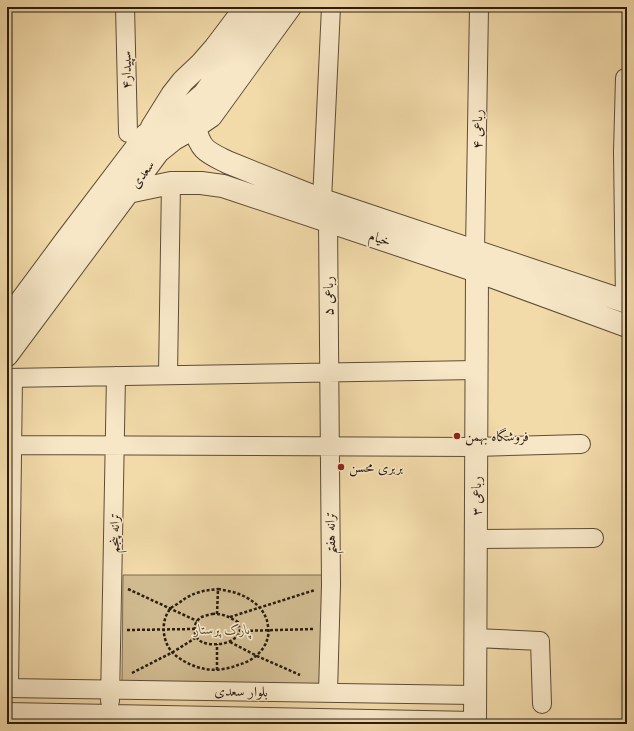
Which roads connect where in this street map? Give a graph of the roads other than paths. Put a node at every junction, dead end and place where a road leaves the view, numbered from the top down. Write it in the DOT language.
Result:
graph roads {
  1 [pos="125,7"];
  2 [pos="246,7"];
  3 [pos="268,7"];
  4 [pos="290,7"];
  5 [pos="331,7"];
  6 [pos="479,7"];
  7 [pos="627,78"];
  8 [pos="195,127"];
  9 [pos="137,134"];
  10 [pos="625,152"];
  11 [pos="212,154"];
  12 [pos="236,165"];
  13 [pos="171,183"];
  14 [pos="201,183"];
  15 [pos="226,187"];
  16 [pos="128,192"];
  17 [pos="325,210"];
  18 [pos="476,261"];
  19 [pos="626,302"];
  20 [pos="7,320"];
  21 [pos="627,326"];
  22 [pos="7,355"];
  23 [pos="476,370"];
  24 [pos="329,373"];
  25 [pos="168,375"];
  26 [pos="116,376"];
  27 [pos="10,378"];
  28 [pos="581,444"];
  29 [pos="12,445"];
  30 [pos="115,446"];
  31 [pos="329,446"];
  32 [pos="476,447"];
  33 [pos="594,538"];
  34 [pos="476,539"];
  35 [pos="9,585"];
  36 [pos="475,638"];
  37 [pos="111,686"];
  38 [pos="8,688"];
  39 [pos="328,693"];
  40 [pos="430,694"];
  41 [pos="475,695"];
  42 [pos="542,704"];
  43 [pos="7,712"];
  44 [pos="110,719"];
  45 [pos="428,720"];
  46 [pos="475,722"];
  1 -- 9 [label="street, سپیدار۴"];
  2 -- 9 [label="street, سعدی"];
  3 -- 9 [label="street, سعدی"];
  4 -- 8 [label="street, سعدی"];
  5 -- 17 [label="street, رباعی ۵"];
  6 -- 18 [label="street, رباعی ۴"];
  7 -- 10 [label="street"];
  8 -- 11 [label="street, خیام"];
  8 -- 16 [label="street, سعدی"];
  9 -- 20 [label="street, سعدی"];
  10 -- 19 [label="street"];
  11 -- 12 [label="street, خیام"];
  11 -- 14 [label="street"];
  12 -- 15 [label="street"];
  12 -- 17 [label="street, خیام"];
  13 -- 14 [label="street, خیام"];
  13 -- 16 [label="street, خیام"];
  13 -- 25 [label="street"];
  14 -- 15 [label="street, خیام"];
  15 -- 17 [label="street, خیام"];
  16 -- 22 [label="street, سعدی"];
  17 -- 18 [label="street, خیام"];
  17 -- 24 [label="street, رباعی ۵"];
  18 -- 19 [label="street, خیام"];
  18 -- 21 [label="street, خیام"];
  18 -- 23 [label="street, رباعی ۳"];
  23 -- 24 [label="street"];
  23 -- 32 [label="street, رباعی ۳"];
  24 -- 25 [label="street"];
  24 -- 31 [label="street, ترانه هفتم"];
  25 -- 26 [label="street"];
  26 -- 27 [label="street"];
  26 -- 30 [label="street, ترانه پنجم"];
  27 -- 29 [label="street"];
  28 -- 32 [label="street"];
  29 -- 30 [label="street"];
  29 -- 35 [label="street"];
  30 -- 31 [label="street"];
  30 -- 37 [label="street, ترانه پنجم"];
  31 -- 32 [label="street"];
  31 -- 39 [label="street, ترانه هفتم"];
  32 -- 34 [label="street, رباعی ۳"];
  33 -- 34 [label="street"];
  34 -- 36 [label="street, رباعی ۳"];
  35 -- 38 [label="street"];
  36 -- 41 [label="street, رباعی ۳"];
  36 -- 42 [label="street"];
  37 -- 38 [label="street, بلوار سعدی"];
  37 -- 39 [label="street, بلوار سعدی"];
  37 -- 44 [label="street, ترانه پنجم"];
  39 -- 40 [label="street, بلوار سعدی"];
  40 -- 41 [label="street, بلوار سعدی"];
  40 -- 45 [label="street"];
  41 -- 46 [label="street, رباعی ۳"];
  43 -- 44 [label="street, بلوار سعدی"];
  44 -- 45 [label="street, بلوار سعدی"];
  45 -- 46 [label="street, بلوار سعدی"];
}
